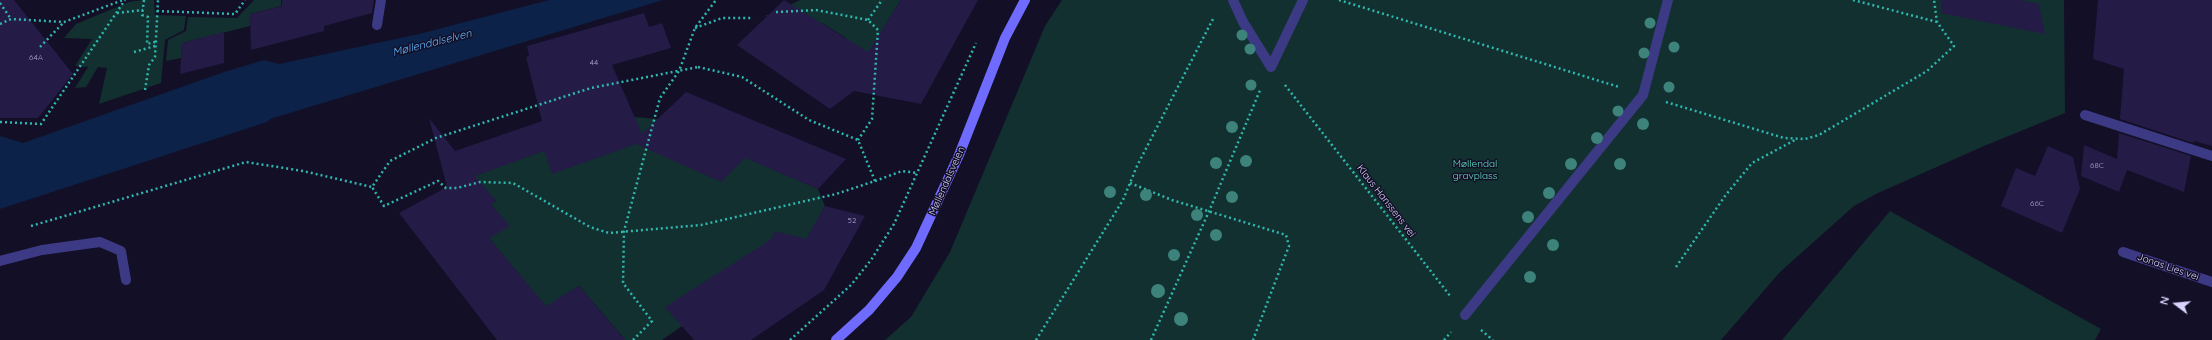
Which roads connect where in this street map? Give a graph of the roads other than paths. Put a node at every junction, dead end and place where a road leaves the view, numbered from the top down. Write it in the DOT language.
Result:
graph roads {
  1 [pos="381,0"];
  2 [pos="1025,0"];
  3 [pos="1233,0"];
  4 [pos="1303,0"];
  5 [pos="1668,0"];
  6 [pos="377,25"];
  7 [pos="2085,115"];
  8 [pos="2212,156"];
  9 [pos="2124,252"];
  10 [pos="0,261"];
  11 [pos="126,280"];
  12 [pos="2212,282"];
  13 [pos="1465,315"];
  14 [pos="836,340"];
  1 -- 6 [label="street"];
  2 -- 14 [label="street, Møllendalsveien"];
  3 -- 4 [label="street"];
  5 -- 13 [label="street"];
  7 -- 8 [label="street"];
  9 -- 12 [label="street, Jonas Lies vei"];
  10 -- 11 [label="street"];
}
